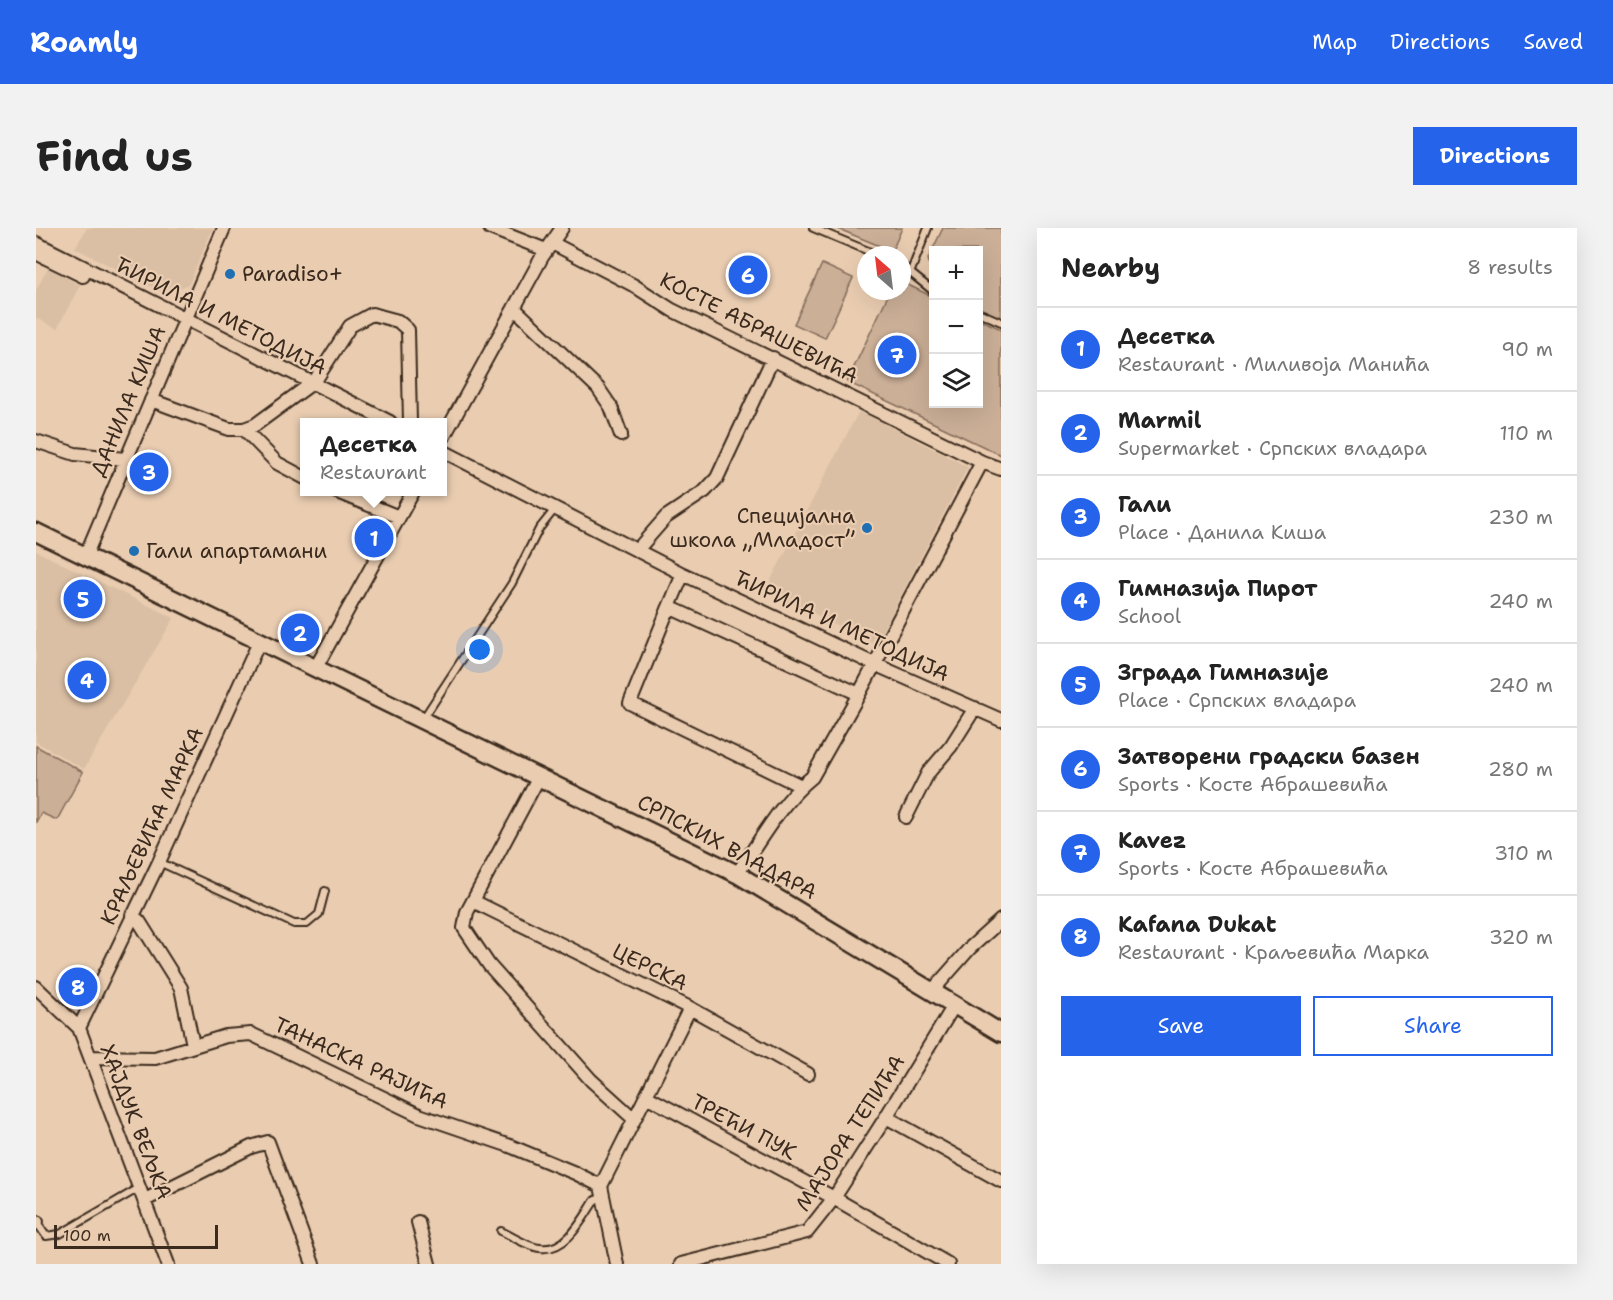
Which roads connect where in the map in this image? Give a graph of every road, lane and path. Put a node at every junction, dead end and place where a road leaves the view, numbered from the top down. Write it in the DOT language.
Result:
graph roads {
  1 [pos="224,228"];
  2 [pos="490,228"];
  3 [pos="562,228"];
  4 [pos="813,228"];
  5 [pos="928,228"];
  6 [pos="36,243"];
  7 [pos="857,246"];
  8 [pos="549,247"];
  9 [pos="36,253"];
  10 [pos="911,271"];
  11 [pos="929,287"];
  12 [pos="514,308"];
  13 [pos="983,314"];
  14 [pos="183,321"];
  15 [pos="1001,322"];
  16 [pos="773,358"];
  17 [pos="310,384"];
  18 [pos="151,400"];
  19 [pos="380,418"];
  20 [pos="410,418"];
  21 [pos="244,429"];
  22 [pos="447,431"];
  23 [pos="621,435"];
  24 [pos="36,441"];
  25 [pos="447,453"];
  26 [pos="125,459"];
  27 [pos="982,462"];
  28 [pos="1001,469"];
  29 [pos="300,475"];
  30 [pos="347,496"];
  31 [pos="411,496"];
  32 [pos="555,509"];
  33 [pos="399,517"];
  34 [pos="36,531"];
  35 [pos="638,549"];
  36 [pos="85,557"];
  37 [pos="683,574"];
  38 [pos="669,607"];
  39 [pos="260,640"];
  40 [pos="874,664"];
  41 [pos="315,669"];
  42 [pos="859,694"];
  43 [pos="975,708"];
  44 [pos="423,720"];
  45 [pos="1001,720"];
  46 [pos="538,777"];
  47 [pos="801,786"];
  48 [pos="906,817"];
  49 [pos="159,862"];
  50 [pos="737,874"];
  51 [pos="325,891"];
  52 [pos="472,902"];
  53 [pos="132,915"];
  54 [pos="1001,920"];
  55 [pos="36,987"];
  56 [pos="933,990"];
  57 [pos="955,1004"];
  58 [pos="690,1008"];
  59 [pos="79,1028"];
  60 [pos="1001,1033"];
  61 [pos="193,1045"];
  62 [pos="90,1058"];
  63 [pos="808,1074"];
  64 [pos="646,1096"];
  65 [pos="886,1118"];
  66 [pos="634,1119"];
  67 [pos="1001,1181"];
  68 [pos="140,1188"];
  69 [pos="601,1192"];
  70 [pos="834,1198"];
  71 [pos="145,1200"];
  72 [pos="36,1222"];
  73 [pos="418,1222"];
  74 [pos="501,1231"];
  75 [pos="168,1264"];
  76 [pos="313,1264"];
  77 [pos="429,1264"];
  78 [pos="617,1264"];
  79 [pos="681,1264"];
  80 [pos="948,1264"];
  1 -- 14 [label="street, ДАНИЛА КИША"];
  2 -- 8 [label="street, КОСТЕ АБРАШЕВИЋА"];
  3 -- 8 [label="street"];
  4 -- 7 [label="lane"];
  5 -- 10 [label="lane"];
  6 -- 14 [label="street, ЋИРИЛА И МЕТОДИЈА"];
  8 -- 12 [label="street"];
  8 -- 16 [label="street, КОСТЕ АБРАШЕВИЋА"];
  9 -- 14 [label="street, ЋИРИЛА И МЕТОДИЈА"];
  10 -- 11 [label="lane"];
  12 -- 22 [label="street"];
  12 -- 23 [label="street"];
  13 -- 15 [label="lane"];
  14 -- 17 [label="street, ЋИРИЛА И МЕТОДИЈА"];
  14 -- 18 [label="street, ДАНИЛА КИША"];
  16 -- 27 [label="street, КОСТЕ АБРАШЕВИЋА"];
  16 -- 35 [label="street"];
  17 -- 19 [label="street, ЋИРИЛА И МЕТОДИЈА"];
  17 -- 20 [label="street"];
  17 -- 21 [label="street"];
  18 -- 21 [label="street"];
  18 -- 26 [label="street, ДАНИЛА КИША"];
  21 -- 29 [label="street"];
  24 -- 26 [label="street"];
  25 -- 32 [label="street, ЋИРИЛА И МЕТОДИЈА"];
  26 -- 36 [label="street, ДАНИЛА КИША"];
  27 -- 28 [label="street, КОСТЕ АБРАШЕВИЋА"];
  27 -- 40 [label="street"];
  30 -- 33 [label="street"];
  31 -- 33 [label="street"];
  32 -- 35 [label="street, ЋИРИЛА И МЕТОДИЈА"];
  32 -- 44 [label="lane"];
  33 -- 41 [label="street"];
  34 -- 36 [label="main road, СРПСКИХ ВЛАДАРА"];
  35 -- 37 [label="street, ЋИРИЛА И МЕТОДИЈА"];
  36 -- 39 [label="main road, СРПСКИХ ВЛАДАРА"];
  37 -- 38 [label="street"];
  37 -- 40 [label="street, ЋИРИЛА И МЕТОДИЈА"];
  38 -- 42 [label="street"];
  38 -- 47 [label="street"];
  39 -- 41 [label="main road, СРПСКИХ ВЛАДАРА"];
  39 -- 49 [label="street, КРАЉЕВИЋА МАРКА"];
  40 -- 42 [label="street"];
  40 -- 43 [label="street, ЋИРИЛА И МЕТОДИЈА"];
  41 -- 44 [label="main road, СРПСКИХ ВЛАДАРА"];
  42 -- 47 [label="street"];
  43 -- 45 [label="street, ЋИРИЛА И МЕТОДИЈА"];
  43 -- 48 [label="street"];
  44 -- 46 [label="main road, СРПСКИХ ВЛАДАРА"];
  46 -- 50 [label="main road, СРПСКИХ ВЛАДАРА"];
  46 -- 52 [label="street"];
  47 -- 50 [label="street"];
  49 -- 51 [label="lane"];
  49 -- 53 [label="street, КРАЉЕВИЋА МАРКА"];
  50 -- 56 [label="main road, СРПСКИХ ВЛАДАРА"];
  52 -- 58 [label="street, ЦЕРСКА"];
  52 -- 66 [label="street"];
  53 -- 59 [label="street, КРАЉЕВИЋА МАРКА"];
  53 -- 61 [label="street"];
  54 -- 56 [label="street"];
  55 -- 59 [label="street"];
  56 -- 57 [label="main road, СРПСКИХ ВЛАДАРА"];
  57 -- 60 [label="main road, СРПСКИХ ВЛАДАРА"];
  57 -- 65 [label="street, МАЈОРА ТЕПИЋА"];
  58 -- 63 [label="street, ЦЕРСКА"];
  58 -- 64 [label="street"];
  59 -- 62 [label="street, ХАЈДУК ВЕЉКА"];
  61 -- 62 [label="street, ТАНАСКА РАЈИЋА"];
  61 -- 69 [label="street, ТАНАСКА РАЈИЋА"];
  62 -- 68 [label="street, ХАЈДУК ВЕЉКА"];
  64 -- 66 [label="street"];
  64 -- 70 [label="street, ТРЕЋИ ПУК"];
  65 -- 67 [label="street"];
  65 -- 70 [label="street, МАЈОРА ТЕПИЋА"];
  66 -- 69 [label="street"];
  68 -- 71 [label="street, ХАЈДУК ВЕЉКА"];
  68 -- 72 [label="lane"];
  69 -- 74 [label="lane"];
  69 -- 78 [label="street"];
  70 -- 79 [label="street, МАЈОРА ТЕПИЋА"];
  70 -- 80 [label="street, ТРЕЋИ ПУК"];
  71 -- 75 [label="street, ХАЈДУК ВЕЉКА"];
  71 -- 76 [label="street"];
  73 -- 77 [label="street"];
}
